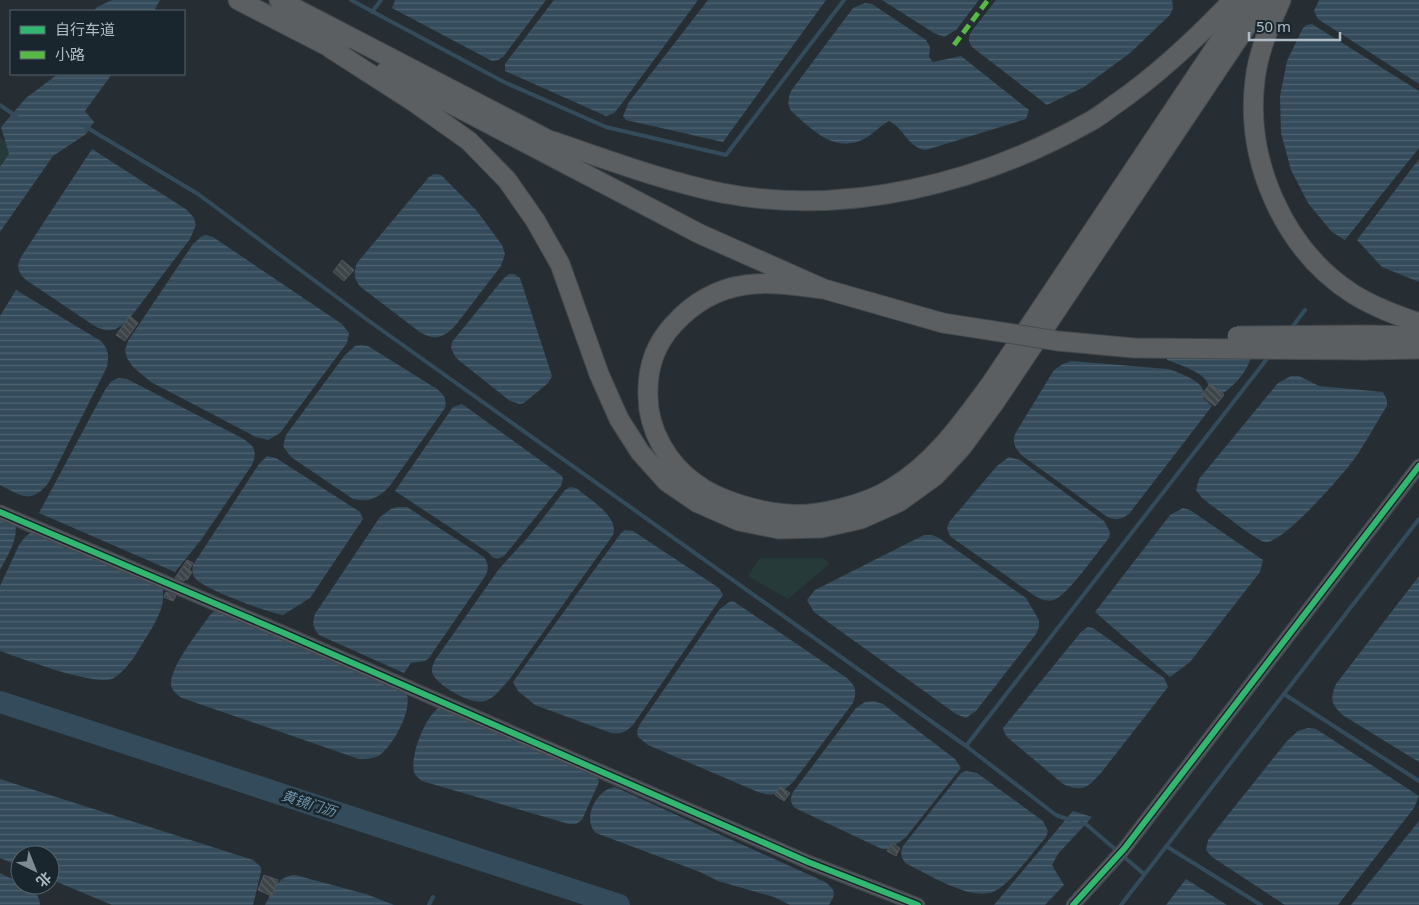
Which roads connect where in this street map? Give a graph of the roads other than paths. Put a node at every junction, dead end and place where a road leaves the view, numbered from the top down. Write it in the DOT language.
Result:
graph roads {
  1 [pos="238,0"];
  2 [pos="279,0"];
  3 [pos="1233,0"];
  4 [pos="1247,0"];
  5 [pos="1264,0"];
  6 [pos="1281,0"];
  7 [pos="330,48"];
  8 [pos="552,141"];
  9 [pos="702,229"];
  10 [pos="824,289"];
  11 [pos="1419,323"];
  12 [pos="1419,336"];
  13 [pos="1365,343"];
  14 [pos="1419,349"];
  15 [pos="1419,466"];
  16 [pos="0,512"];
  17 [pos="918,905"];
  18 [pos="1073,905"];
  1 -- 7 [label="highway"];
  2 -- 8 [label="highway"];
  3 -- 8 [label="highway"];
  4 -- 10 [label="highway"];
  5 -- 7 [label="highway"];
  6 -- 11 [label="highway"];
  7 -- 9 [label="highway"];
  8 -- 9 [label="highway"];
  9 -- 10 [label="highway"];
  9 -- 13 [label="highway, bridge"];
  10 -- 13 [label="highway, bridge"];
  12 -- 13 [label="highway"];
  13 -- 14 [label="highway"];
  15 -- 18 [label="street"];
  16 -- 17 [label="street"];
}
